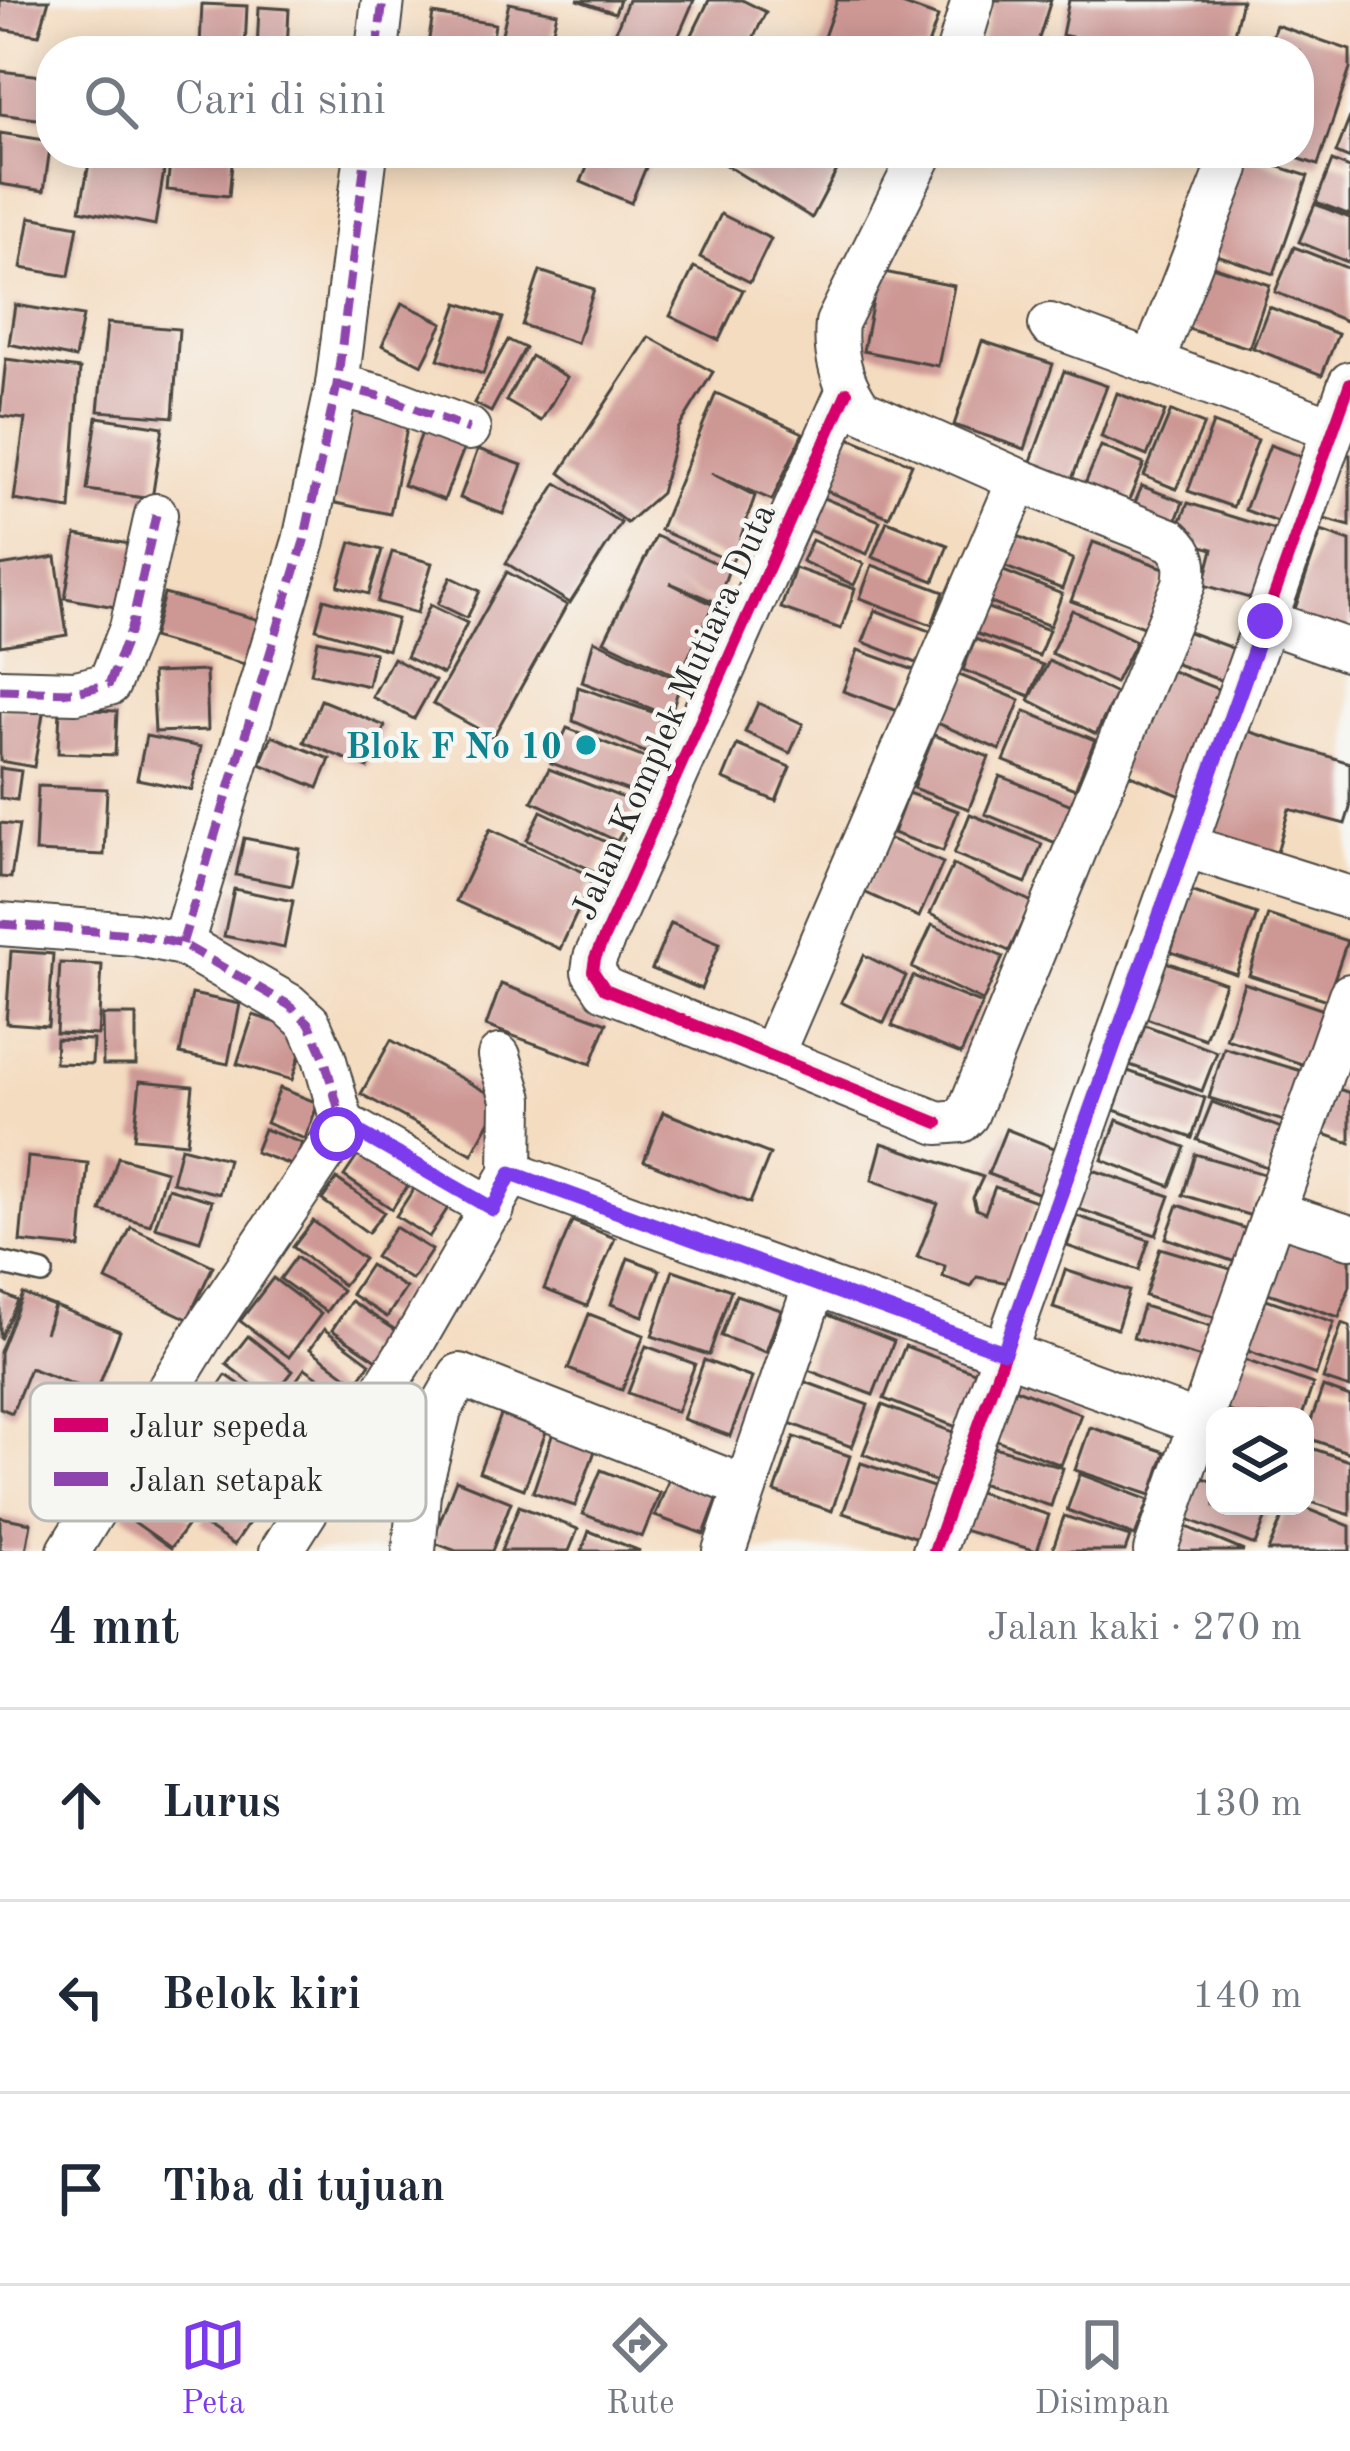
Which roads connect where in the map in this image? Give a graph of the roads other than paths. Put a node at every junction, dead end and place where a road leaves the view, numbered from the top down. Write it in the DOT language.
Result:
graph roads {
  1 [pos="383,0"];
  2 [pos="974,0"];
  3 [pos="379,36"];
  4 [pos="963,36"];
  5 [pos="364,168"];
  6 [pos="914,168"];
  7 [pos="1228,168"];
  8 [pos="1050,325"];
  9 [pos="1152,363"];
  10 [pos="841,368"];
  11 [pos="1350,383"];
  12 [pos="337,385"];
  13 [pos="469,429"];
  14 [pos="1334,429"];
  15 [pos="1018,480"];
  16 [pos="156,515"];
  17 [pos="1265,621"];
  18 [pos="1350,651"];
  19 [pos="0,690"];
  20 [pos="1185,846"];
  21 [pos="1350,898"];
  22 [pos="0,924"];
  23 [pos="182,944"];
  24 [pos="1350,994"];
  25 [pos="772,1055"];
  26 [pos="500,1056"];
  27 [pos="345,1132"];
  28 [pos="502,1191"];
  29 [pos="1273,1212"];
  30 [pos="1350,1237"];
  31 [pos="0,1263"];
  32 [pos="42,1273"];
  33 [pos="815,1284"];
  34 [pos="1004,1352"];
  35 [pos="172,1383"];
  36 [pos="384,1383"];
  37 [pos="1201,1424"];
  38 [pos="426,1465"];
  39 [pos="746,1487"];
  40 [pos="87,1521"];
  41 [pos="299,1521"];
  42 [pos="69,1551"];
  43 [pos="281,1551"];
  44 [pos="724,1551"];
  45 [pos="934,1551"];
  46 [pos="1155,1551"];
  1 -- 3 [label="street"];
  2 -- 4 [label="street"];
  5 -- 12 [label="street"];
  6 -- 10 [label="street, Jalan Komplek Mutiara Duta"];
  7 -- 9 [label="street"];
  8 -- 9 [label="street"];
  9 -- 14 [label="street"];
  10 -- 15 [label="street, Jalan Komplek Mutiara Duta"];
  10 -- 25 [label="street, Jalan Komplek Mutiara Duta"];
  11 -- 14 [label="street"];
  12 -- 13 [label="street"];
  12 -- 23 [label="street"];
  14 -- 17 [label="street"];
  15 -- 25 [label="street"];
  15 -- 25 [label="street, Jalan Komplek Mutiara Duta"];
  16 -- 19 [label="street"];
  17 -- 18 [label="street"];
  17 -- 20 [label="street"];
  20 -- 21 [label="street"];
  20 -- 34 [label="street"];
  22 -- 23 [label="street"];
  23 -- 27 [label="street"];
  24 -- 29 [label="street"];
  26 -- 28 [label="street"];
  27 -- 28 [label="street"];
  27 -- 35 [label="street"];
  28 -- 33 [label="street"];
  28 -- 36 [label="street"];
  29 -- 30 [label="street"];
  29 -- 37 [label="street"];
  31 -- 32 [label="lane"];
  33 -- 34 [label="street"];
  33 -- 39 [label="street"];
  34 -- 37 [label="street"];
  34 -- 45 [label="street"];
  37 -- 46 [label="street"];
  38 -- 39 [label="street"];
  39 -- 44 [label="street"];
  40 -- 42 [label="street"];
  41 -- 43 [label="street"];
}
